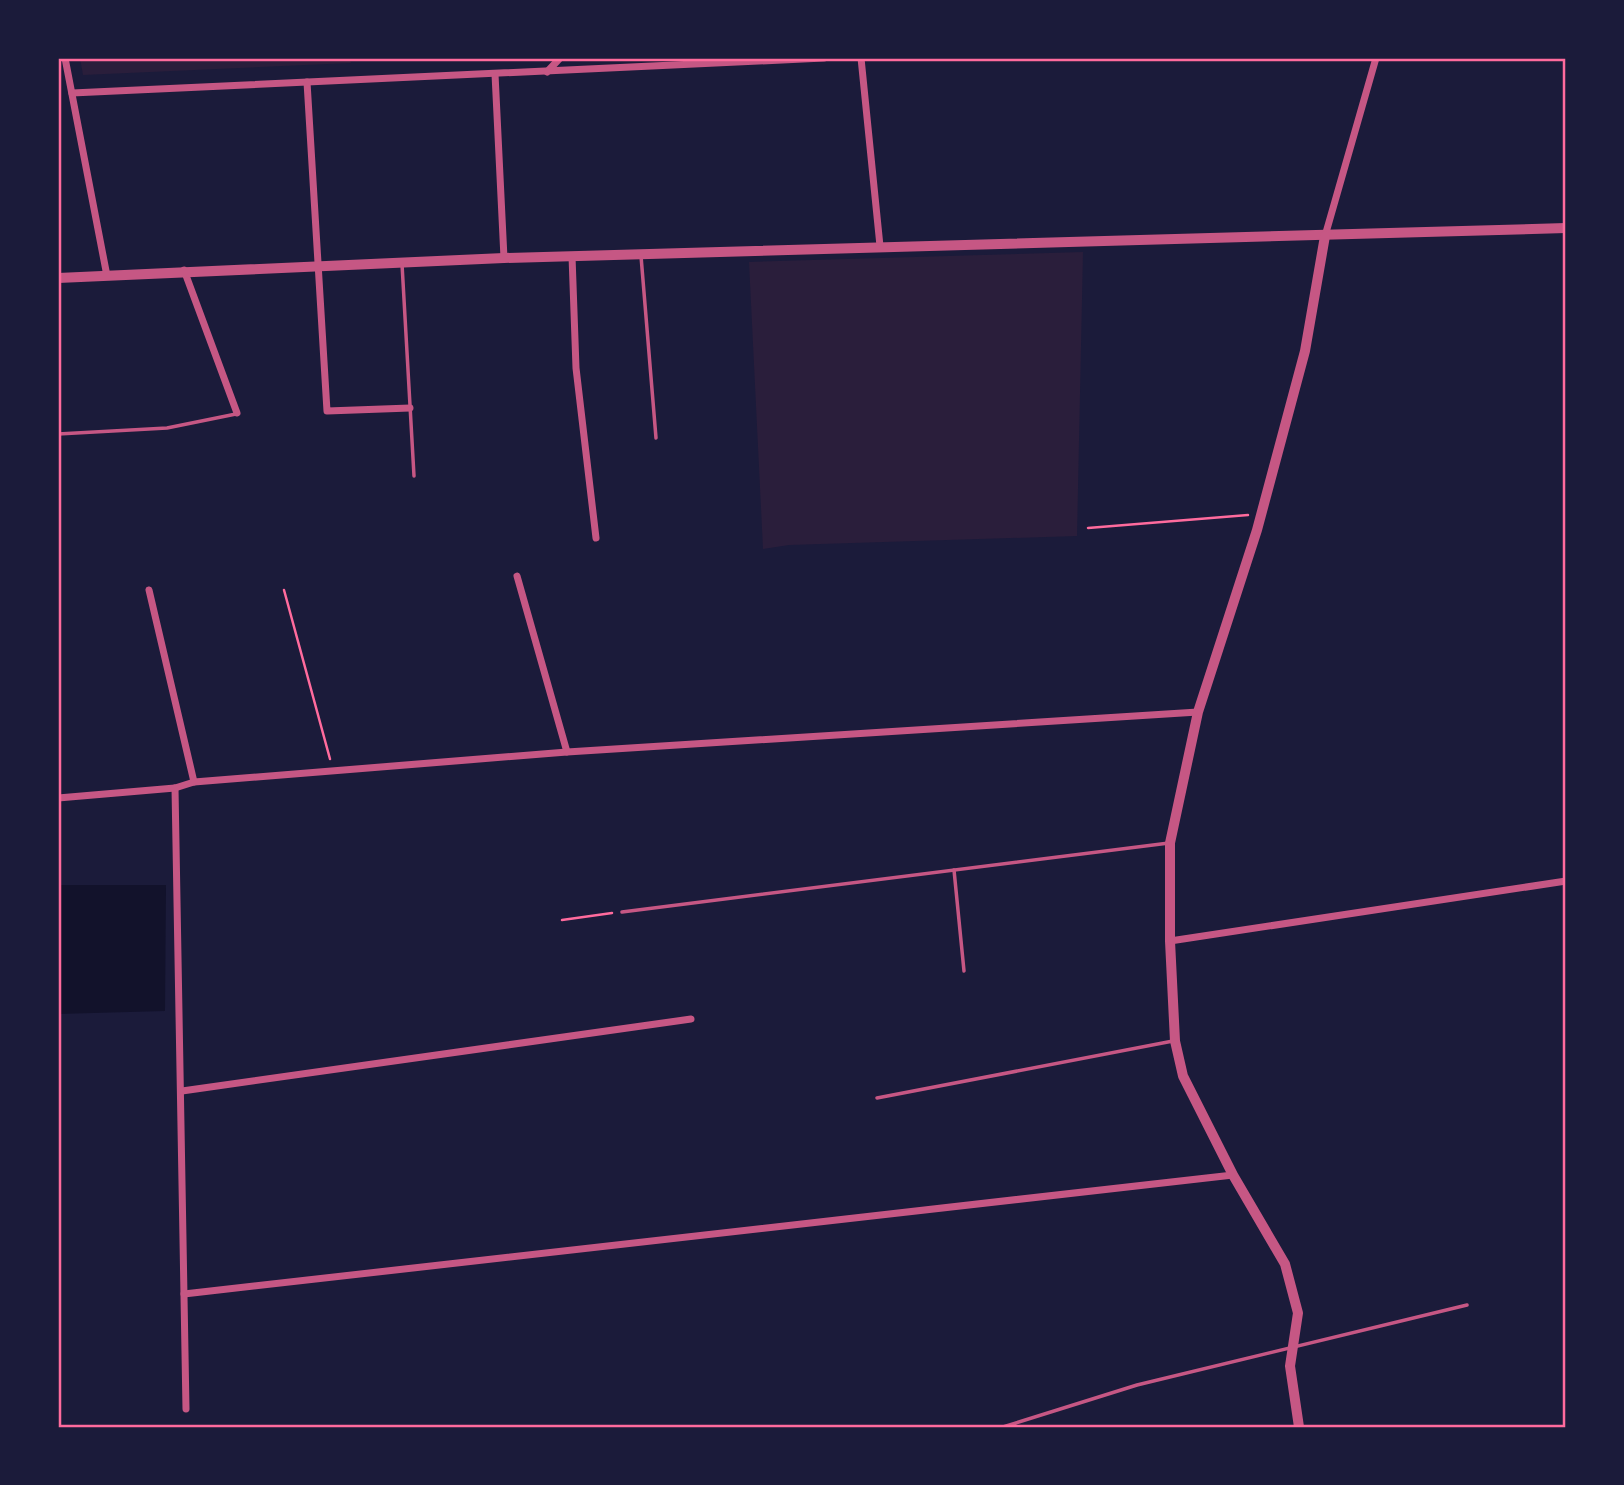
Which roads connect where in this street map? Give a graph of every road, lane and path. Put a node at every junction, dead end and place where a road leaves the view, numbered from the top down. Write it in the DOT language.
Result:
graph roads {
  1 [pos="65,58"];
  2 [pos="560,58"];
  3 [pos="824,58"];
  4 [pos="861,58"];
  5 [pos="1376,58"];
  6 [pos="547,72"];
  7 [pos="495,74"];
  8 [pos="307,82"];
  9 [pos="72,93"];
  10 [pos="1566,228"];
  11 [pos="1325,236"];
  12 [pos="880,246"];
  13 [pos="641,254"];
  14 [pos="572,256"];
  15 [pos="504,258"];
  16 [pos="402,262"];
  17 [pos="318,265"];
  18 [pos="184,270"];
  19 [pos="107,276"];
  20 [pos="58,278"];
  21 [pos="410,408"];
  22 [pos="237,413"];
  23 [pos="58,434"];
  24 [pos="656,438"];
  25 [pos="414,476"];
  26 [pos="1262,514"];
  27 [pos="1088,527"];
  28 [pos="596,538"];
  29 [pos="517,576"];
  30 [pos="149,590"];
  31 [pos="285,590"];
  32 [pos="1198,712"];
  33 [pos="567,752"];
  34 [pos="334,772"];
  35 [pos="194,782"];
  36 [pos="175,788"];
  37 [pos="58,798"];
  38 [pos="1170,843"];
  39 [pos="954,870"];
  40 [pos="1566,881"];
  41 [pos="622,912"];
  42 [pos="562,920"];
  43 [pos="1170,941"];
  44 [pos="964,971"];
  45 [pos="691,1019"];
  46 [pos="1175,1041"];
  47 [pos="182,1091"];
  48 [pos="877,1098"];
  49 [pos="1233,1175"];
  50 [pos="184,1294"];
  51 [pos="1467,1305"];
  52 [pos="1294,1348"];
  53 [pos="186,1409"];
  54 [pos="1003,1427"];
  55 [pos="1299,1427"];
  1 -- 9 [label="street"];
  2 -- 6 [label="street"];
  3 -- 6 [label="street"];
  4 -- 12 [label="street"];
  5 -- 11 [label="street"];
  6 -- 7 [label="street"];
  7 -- 8 [label="street"];
  7 -- 15 [label="street"];
  8 -- 9 [label="street"];
  8 -- 17 [label="street"];
  9 -- 19 [label="street"];
  10 -- 11 [label="street"];
  11 -- 12 [label="street"];
  11 -- 26 [label="street"];
  12 -- 13 [label="street"];
  13 -- 14 [label="street"];
  13 -- 24 [label="lane"];
  14 -- 15 [label="street"];
  14 -- 28 [label="street"];
  15 -- 16 [label="street"];
  16 -- 17 [label="street"];
  16 -- 21 [label="lane"];
  17 -- 18 [label="street"];
  17 -- 21 [label="street"];
  18 -- 19 [label="street"];
  18 -- 22 [label="street"];
  19 -- 20 [label="street"];
  21 -- 25 [label="lane"];
  22 -- 23 [label="lane"];
  26 -- 27 [label="path"];
  26 -- 32 [label="street"];
  29 -- 33 [label="street"];
  30 -- 35 [label="street"];
  31 -- 34 [label="path"];
  32 -- 33 [label="street"];
  32 -- 38 [label="street"];
  33 -- 34 [label="street"];
  34 -- 35 [label="street"];
  35 -- 36 [label="street"];
  36 -- 37 [label="street"];
  36 -- 47 [label="street"];
  38 -- 39 [label="lane"];
  38 -- 43 [label="street"];
  39 -- 41 [label="lane"];
  39 -- 44 [label="lane"];
  40 -- 43 [label="street"];
  41 -- 42 [label="path"];
  43 -- 46 [label="street"];
  45 -- 47 [label="street"];
  46 -- 48 [label="lane"];
  46 -- 49 [label="street"];
  47 -- 50 [label="street"];
  49 -- 50 [label="street"];
  49 -- 52 [label="street"];
  50 -- 53 [label="street"];
  51 -- 52 [label="lane"];
  52 -- 54 [label="lane"];
  52 -- 55 [label="street"];
}
